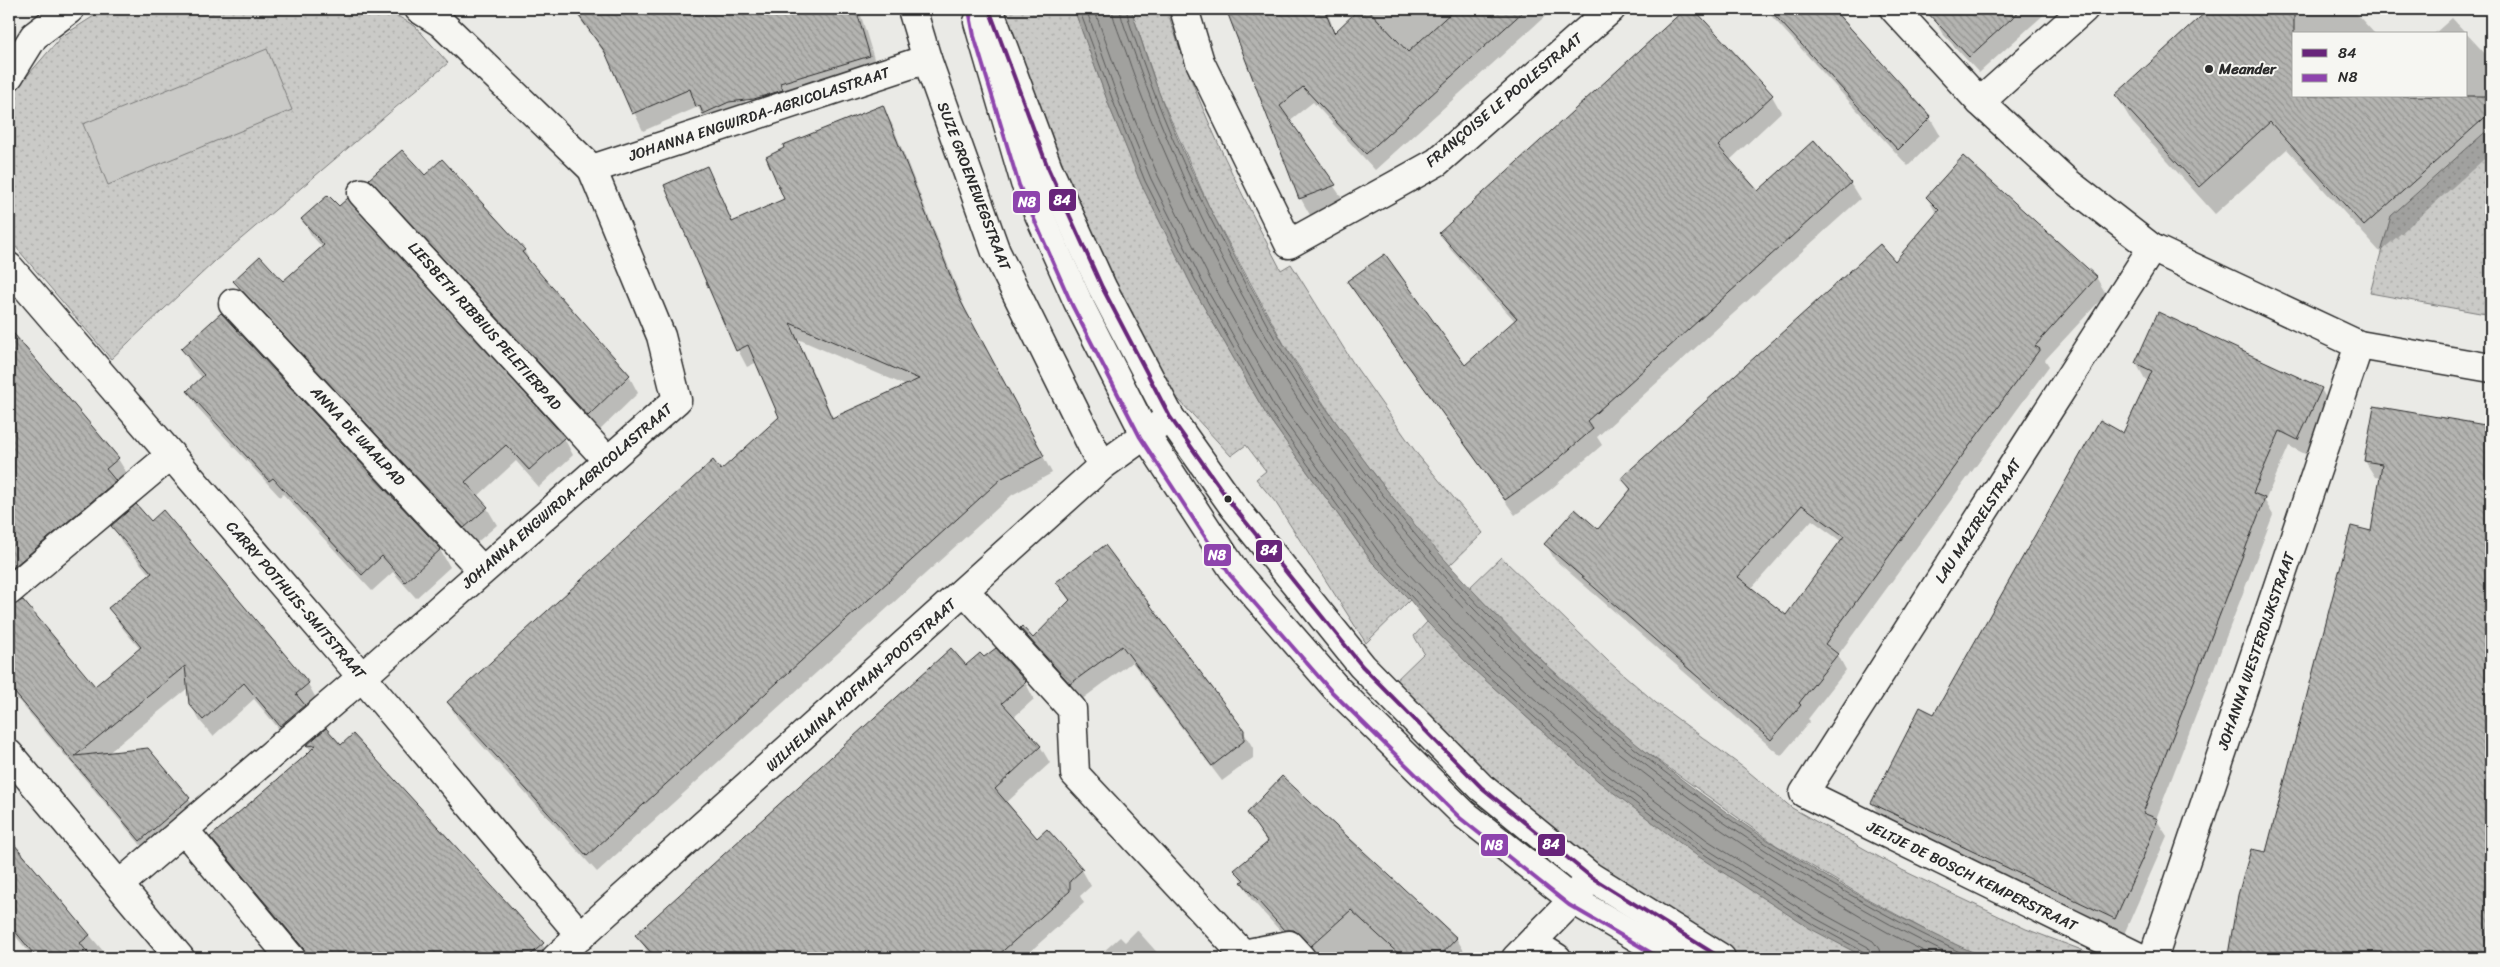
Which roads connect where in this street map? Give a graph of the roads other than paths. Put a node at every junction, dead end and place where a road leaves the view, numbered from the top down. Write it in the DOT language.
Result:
graph roads {
  1 [pos="70,9"];
  2 [pos="419,9"];
  3 [pos="912,9"];
  4 [pos="975,9"];
  5 [pos="989,9"];
  6 [pos="1184,9"];
  7 [pos="1611,9"];
  8 [pos="1894,9"];
  9 [pos="2084,9"];
  10 [pos="927,59"];
  11 [pos="9,76"];
  12 [pos="1980,102"];
  13 [pos="592,169"];
  14 [pos="362,193"];
  15 [pos="2152,248"];
  16 [pos="9,267"];
  17 [pos="233,303"];
  18 [pos="2359,344"];
  19 [pos="2491,368"];
  20 [pos="1170,417"];
  21 [pos="1145,434"];
  22 [pos="171,455"];
  23 [pos="607,460"];
  24 [pos="1102,466"];
  25 [pos="482,570"];
  26 [pos="9,591"];
  27 [pos="965,591"];
  28 [pos="362,677"];
  29 [pos="9,754"];
  30 [pos="1804,793"];
  31 [pos="184,830"];
  32 [pos="1591,877"];
  33 [pos="119,885"];
  34 [pos="1573,900"];
  35 [pos="581,936"];
  36 [pos="1525,951"];
  37 [pos="180,958"];
  38 [pos="291,958"];
  39 [pos="556,958"];
  40 [pos="1301,958"];
  41 [pos="1557,958"];
  42 [pos="1672,958"];
  43 [pos="1721,958"];
  44 [pos="2141,958"];
  45 [pos="2153,958"];
  1 -- 11 [label="street"];
  2 -- 13 [label="street, JOHANNA ENGWIRDA-AGRICOLASTRAAT"];
  3 -- 10 [label="street, SUZE GROENEWEGSTRAAT"];
  4 -- 21 [label="street"];
  5 -- 20 [label="street"];
  6 -- 7 [label="street, FRANÇOISE LE POOLESTRAAT"];
  8 -- 12 [label="street"];
  9 -- 12 [label="street"];
  10 -- 13 [label="street, JOHANNA ENGWIRDA-AGRICOLASTRAAT"];
  10 -- 24 [label="street, SUZE GROENEWEGSTRAAT"];
  12 -- 15 [label="street"];
  13 -- 23 [label="street, JOHANNA ENGWIRDA-AGRICOLASTRAAT"];
  14 -- 23 [label="street, LIESBETH RIBBIUS PELETIERPAD"];
  15 -- 18 [label="street"];
  15 -- 30 [label="street, LAU MAZIRELSTRAAT"];
  16 -- 22 [label="street, CARRY POTHUIS-SMITSTRAAT"];
  17 -- 25 [label="street, ANNA DE WAALPAD"];
  18 -- 19 [label="street"];
  18 -- 45 [label="street, JOHANNA WESTERDIJKSTRAAT"];
  20 -- 21 [label="street, WILHELMINA HOFMAN-POOTSTRAAT"];
  20 -- 32 [label="street"];
  21 -- 24 [label="street, WILHELMINA HOFMAN-POOTSTRAAT"];
  21 -- 34 [label="street"];
  22 -- 26 [label="street"];
  22 -- 28 [label="street, CARRY POTHUIS-SMITSTRAAT"];
  23 -- 25 [label="street, JOHANNA ENGWIRDA-AGRICOLASTRAAT"];
  24 -- 27 [label="street, WILHELMINA HOFMAN-POOTSTRAAT"];
  25 -- 28 [label="street, JOHANNA ENGWIRDA-AGRICOLASTRAAT"];
  27 -- 35 [label="street, WILHELMINA HOFMAN-POOTSTRAAT"];
  27 -- 40 [label="street"];
  28 -- 31 [label="street, JOHANNA ENGWIRDA-AGRICOLASTRAAT"];
  28 -- 35 [label="street, CARRY POTHUIS-SMITSTRAAT"];
  29 -- 33 [label="street"];
  30 -- 44 [label="street, JELTJE DE BOSCH KEMPERSTRAAT"];
  31 -- 33 [label="street, JOHANNA ENGWIRDA-AGRICOLASTRAAT"];
  31 -- 38 [label="street"];
  32 -- 34 [label="street"];
  32 -- 43 [label="street"];
  33 -- 37 [label="street"];
  34 -- 36 [label="street"];
  34 -- 42 [label="street"];
  35 -- 39 [label="street, WILHELMINA HOFMAN-POOTSTRAAT"];
  36 -- 41 [label="street"];
}
